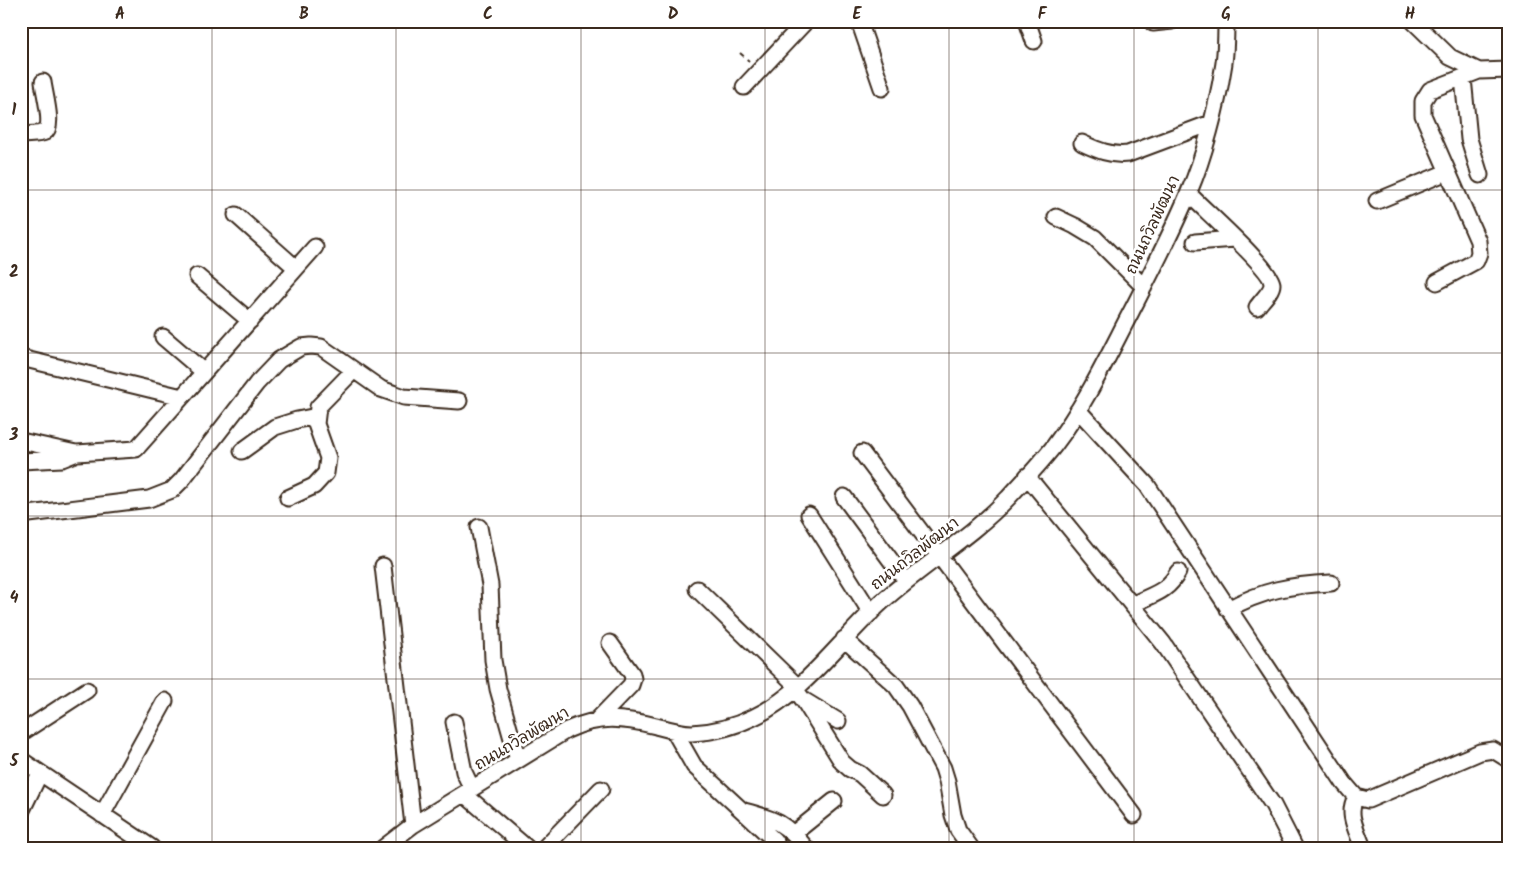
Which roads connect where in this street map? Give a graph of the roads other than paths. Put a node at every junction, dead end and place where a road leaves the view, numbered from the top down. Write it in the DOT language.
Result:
graph roads {
  1 [pos="806,21"];
  2 [pos="859,21"];
  3 [pos="1026,21"];
  4 [pos="1172,21"];
  5 [pos="1226,21"];
  6 [pos="1413,21"];
  7 [pos="1153,23"];
  8 [pos="1034,41"];
  9 [pos="1508,69"];
  10 [pos="1479,71"];
  11 [pos="1463,78"];
  12 [pos="43,82"];
  13 [pos="744,87"];
  14 [pos="882,88"];
  15 [pos="1211,123"];
  16 [pos="21,135"];
  17 [pos="1082,143"];
  18 [pos="1447,172"];
  19 [pos="1480,175"];
  20 [pos="1188,194"];
  21 [pos="1377,201"];
  22 [pos="236,215"];
  23 [pos="1056,217"];
  24 [pos="1234,239"];
  25 [pos="1195,242"];
  26 [pos="315,247"];
  27 [pos="296,268"];
  28 [pos="197,276"];
  29 [pos="1437,282"];
  30 [pos="1144,287"];
  31 [pos="1258,307"];
  32 [pos="250,321"];
  33 [pos="163,337"];
  34 [pos="21,358"];
  35 [pos="354,370"];
  36 [pos="204,372"];
  37 [pos="182,398"];
  38 [pos="459,401"];
  39 [pos="1078,410"];
  40 [pos="317,416"];
  41 [pos="21,441"];
  42 [pos="242,451"];
  43 [pos="862,453"];
  44 [pos="77,454"];
  45 [pos="21,461"];
  46 [pos="1027,476"];
  47 [pos="844,497"];
  48 [pos="288,498"];
  49 [pos="21,515"];
  50 [pos="809,515"];
  51 [pos="479,527"];
  52 [pos="940,556"];
  53 [pos="383,566"];
  54 [pos="1178,572"];
  55 [pos="906,581"];
  56 [pos="1331,583"];
  57 [pos="697,589"];
  58 [pos="1132,605"];
  59 [pos="1228,609"];
  60 [pos="871,612"];
  61 [pos="844,639"];
  62 [pos="610,643"];
  63 [pos="87,690"];
  64 [pos="799,692"];
  65 [pos="165,701"];
  66 [pos="598,719"];
  67 [pos="838,721"];
  68 [pos="454,722"];
  69 [pos="674,731"];
  70 [pos="21,733"];
  71 [pos="21,760"];
  72 [pos="518,760"];
  73 [pos="1509,760"];
  74 [pos="40,773"];
  75 [pos="601,789"];
  76 [pos="468,792"];
  77 [pos="883,795"];
  78 [pos="1356,796"];
  79 [pos="834,801"];
  80 [pos="742,811"];
  81 [pos="21,812"];
  82 [pos="102,815"];
  83 [pos="1134,815"];
  84 [pos="413,825"];
  85 [pos="793,834"];
  86 [pos="392,845"];
  87 [pos="152,848"];
  88 [pos="527,848"];
  89 [pos="544,848"];
  90 [pos="779,848"];
  91 [pos="806,848"];
  92 [pos="971,848"];
  93 [pos="1295,848"];
  94 [pos="1363,848"];
  1 -- 13 [label="street"];
  2 -- 14 [label="street"];
  3 -- 8 [label="street"];
  4 -- 7 [label="street"];
  5 -- 15 [label="street, ถนนถวิลพัฒนา"];
  6 -- 10 [label="street"];
  9 -- 10 [label="street"];
  10 -- 11 [label="street"];
  11 -- 18 [label="street"];
  11 -- 19 [label="street"];
  12 -- 16 [label="street"];
  15 -- 17 [label="street"];
  15 -- 20 [label="street, ถนนถวิลพัฒนา"];
  18 -- 21 [label="street"];
  18 -- 29 [label="street"];
  20 -- 24 [label="street"];
  20 -- 30 [label="street, ถนนถวิลพัฒนา"];
  22 -- 27 [label="street"];
  23 -- 30 [label="street"];
  24 -- 25 [label="street"];
  24 -- 31 [label="street"];
  26 -- 27 [label="street"];
  27 -- 32 [label="street"];
  28 -- 32 [label="street"];
  30 -- 39 [label="street, ถนนถวิลพัฒนา"];
  32 -- 36 [label="street"];
  33 -- 36 [label="street"];
  34 -- 37 [label="street"];
  35 -- 38 [label="street"];
  35 -- 40 [label="street"];
  35 -- 49 [label="street"];
  36 -- 37 [label="street"];
  37 -- 44 [label="street"];
  39 -- 46 [label="street, ถนนถวิลพัฒนา"];
  39 -- 59 [label="street"];
  40 -- 42 [label="street"];
  40 -- 48 [label="street"];
  41 -- 44 [label="street"];
  43 -- 52 [label="street"];
  44 -- 45 [label="street"];
  46 -- 52 [label="street, ถนนถวิลพัฒนา"];
  46 -- 58 [label="street"];
  47 -- 55 [label="street"];
  50 -- 60 [label="street"];
  51 -- 72 [label="street"];
  52 -- 55 [label="street, ถนนถวิลพัฒนา"];
  52 -- 83 [label="street"];
  53 -- 84 [label="street"];
  54 -- 58 [label="street"];
  55 -- 60 [label="street, ถนนถวิลพัฒนา"];
  56 -- 59 [label="street"];
  57 -- 64 [label="street"];
  58 -- 93 [label="street"];
  59 -- 78 [label="street"];
  60 -- 61 [label="street, ถนนถวิลพัฒนา"];
  61 -- 64 [label="street, ถนนถวิลพัฒนา"];
  61 -- 92 [label="street"];
  62 -- 66 [label="street"];
  63 -- 70 [label="street"];
  64 -- 67 [label="street"];
  64 -- 69 [label="street, ถนนถวิลพัฒนา"];
  64 -- 77 [label="street"];
  65 -- 82 [label="street"];
  66 -- 69 [label="street, ถนนถวิลพัฒนา"];
  66 -- 72 [label="street, ถนนถวิลพัฒนา"];
  68 -- 76 [label="street"];
  69 -- 80 [label="street"];
  71 -- 74 [label="street"];
  72 -- 76 [label="street, ถนนถวิลพัฒนา"];
  73 -- 78 [label="street"];
  74 -- 81 [label="street"];
  74 -- 82 [label="street"];
  75 -- 89 [label="street"];
  76 -- 84 [label="street, ถนนถวิลพัฒนา"];
  76 -- 88 [label="street"];
  78 -- 94 [label="street"];
  79 -- 85 [label="street"];
  80 -- 85 [label="street"];
  80 -- 90 [label="street"];
  82 -- 87 [label="street"];
  84 -- 86 [label="street, ถนนถวิลพัฒนา"];
  85 -- 91 [label="street"];
}
